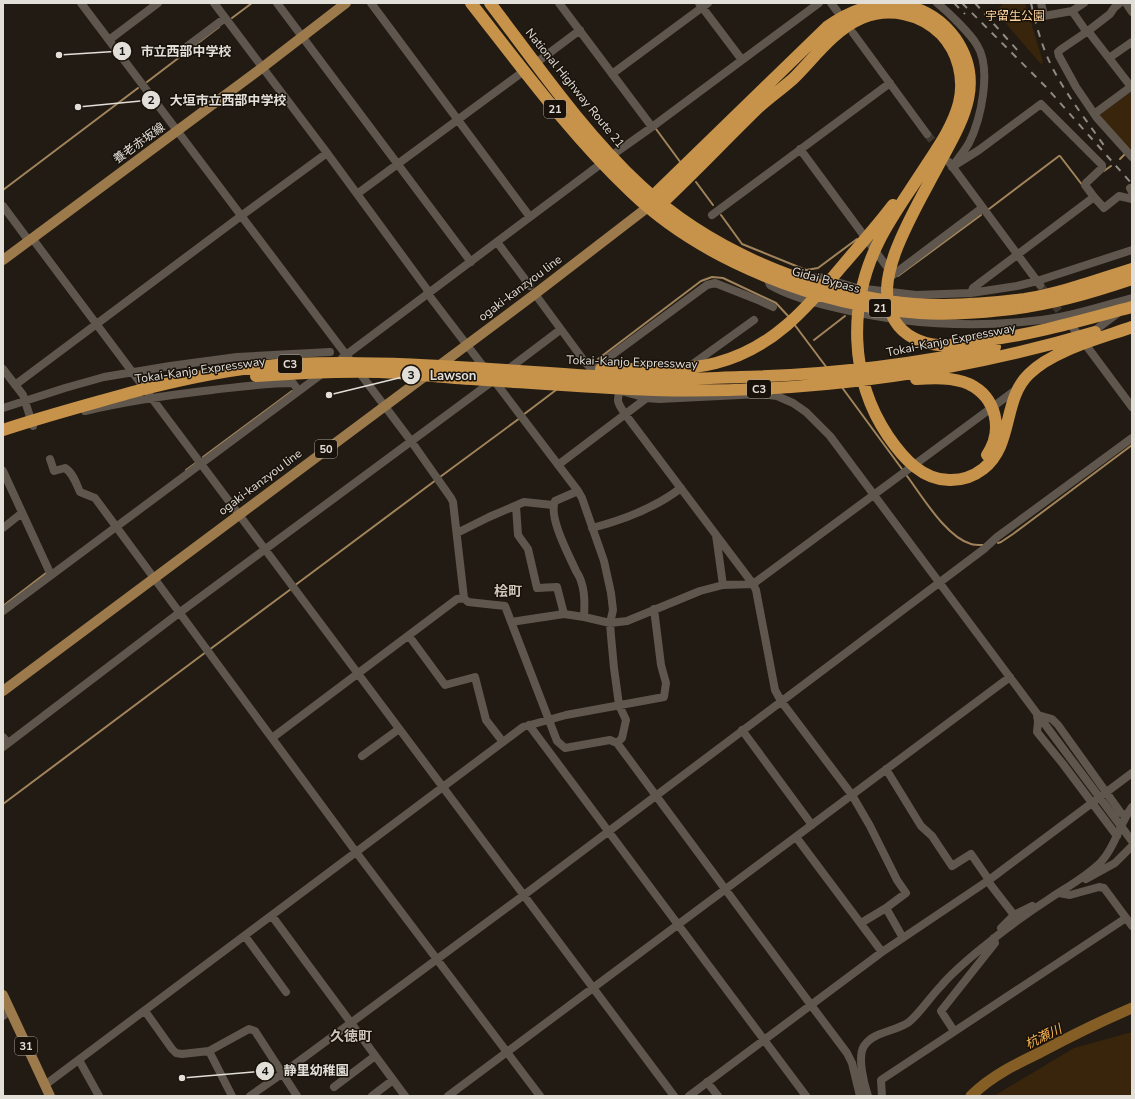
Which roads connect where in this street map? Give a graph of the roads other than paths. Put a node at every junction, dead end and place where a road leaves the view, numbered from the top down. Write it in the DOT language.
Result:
graph roads {
  1 [pos="82,3"];
  2 [pos="158,3"];
  3 [pos="214,3"];
  4 [pos="277,3"];
  5 [pos="346,3"];
  6 [pos="371,3"];
  7 [pos="471,3"];
  8 [pos="490,3"];
  9 [pos="559,3"];
  10 [pos="819,3"];
  11 [pos="830,3"];
  12 [pos="937,3"];
  13 [pos="1041,3"];
  14 [pos="1084,3"];
  15 [pos="1120,3"];
  16 [pos="1126,3"];
  17 [pos="703,4"];
  18 [pos="837,11"];
  19 [pos="1072,11"];
  20 [pos="1132,12"];
  21 [pos="225,18"];
  22 [pos="580,30"];
  23 [pos="1087,31"];
  24 [pos="853,33"];
  25 [pos="302,37"];
  26 [pos="109,40"];
  27 [pos="1132,42"];
  28 [pos="186,48"];
  29 [pos="1109,58"];
  30 [pos="742,60"];
  31 [pos="536,63"];
  32 [pos="262,67"];
  33 [pos="524,71"];
  34 [pos="612,74"];
  35 [pos="890,83"];
  36 [pos="1132,87"];
  37 [pos="1094,114"];
  38 [pos="458,119"];
  39 [pos="652,127"];
  40 [pos="178,130"];
  41 [pos="927,134"];
  42 [pos="800,149"];
  43 [pos="327,153"];
  44 [pos="1132,157"];
  45 [pos="607,160"];
  46 [pos="951,164"];
  47 [pos="398,165"];
  48 [pos="357,194"];
  49 [pos="1094,197"];
  50 [pos="1132,199"];
  51 [pos="654,202"];
  52 [pos="3,206"];
  53 [pos="982,208"];
  54 [pos="712,215"];
  55 [pos="241,216"];
  56 [pos="898,216"];
  57 [pos="530,217"];
  58 [pos="30,239"];
  59 [pos="497,242"];
  60 [pos="1132,250"];
  61 [pos="1017,254"];
  62 [pos="3,260"];
  63 [pos="471,262"];
  64 [pos="1132,269"];
  65 [pos="766,276"];
  66 [pos="1132,279"];
  67 [pos="807,282"];
  68 [pos="1039,283"];
  69 [pos="533,290"];
  70 [pos="429,293"];
  71 [pos="971,293"];
  72 [pos="1132,298"];
  73 [pos="1132,302"];
  74 [pos="1132,307"];
  75 [pos="773,308"];
  76 [pos="1132,311"];
  77 [pos="1061,314"];
  78 [pos="754,320"];
  79 [pos="1132,321"];
  80 [pos="96,324"];
  81 [pos="1132,327"];
  82 [pos="560,330"];
  83 [pos="1082,340"];
  84 [pos="467,344"];
  85 [pos="330,352"];
  86 [pos="272,354"];
  87 [pos="345,356"];
  88 [pos="456,366"];
  89 [pos="3,369"];
  90 [pos="592,369"];
  91 [pos="132,372"];
  92 [pos="494,380"];
  93 [pos="275,383"];
  94 [pos="16,386"];
  95 [pos="747,389"];
  96 [pos="298,390"];
  97 [pos="620,390"];
  98 [pos="128,394"];
  99 [pos="152,397"];
  100 [pos="646,398"];
  101 [pos="25,400"];
  102 [pos="384,406"];
  103 [pos="1132,407"];
  104 [pos="3,408"];
  105 [pos="625,414"];
  106 [pos="33,426"];
  107 [pos="3,430"];
  108 [pos="3,436"];
  109 [pos="1132,438"];
  110 [pos="411,442"];
  111 [pos="50,459"];
  112 [pos="200,463"];
  113 [pos="558,465"];
  114 [pos="3,471"];
  115 [pos="681,488"];
  116 [pos="578,491"];
  117 [pos="874,495"];
  118 [pos="553,505"];
  119 [pos="516,506"];
  120 [pos="239,514"];
  121 [pos="23,515"];
  122 [pos="116,527"];
  123 [pos="3,528"];
  124 [pos="592,528"];
  125 [pos="457,533"];
  126 [pos="716,534"];
  127 [pos="266,550"];
  128 [pos="51,575"];
  129 [pos="154,578"];
  130 [pos="938,582"];
  131 [pos="753,584"];
  132 [pos="723,585"];
  133 [pos="464,598"];
  134 [pos="654,609"];
  135 [pos="3,611"];
  136 [pos="180,613"];
  137 [pos="564,614"];
  138 [pos="584,617"];
  139 [pos="511,622"];
  140 [pos="610,623"];
  141 [pos="409,636"];
  142 [pos="358,674"];
  143 [pos="1010,677"];
  144 [pos="3,691"];
  145 [pos="781,701"];
  146 [pos="619,705"];
  147 [pos="1037,715"];
  148 [pos="548,720"];
  149 [pos="529,725"];
  150 [pos="399,729"];
  151 [pos="742,730"];
  152 [pos="272,738"];
  153 [pos="5,742"];
  154 [pos="503,742"];
  155 [pos="617,744"];
  156 [pos="362,756"];
  157 [pos="886,769"];
  158 [pos="1132,773"];
  159 [pos="443,787"];
  160 [pos="1106,792"];
  161 [pos="852,794"];
  162 [pos="655,796"];
  163 [pos="1092,803"];
  164 [pos="1132,806"];
  165 [pos="1126,816"];
  166 [pos="812,825"];
  167 [pos="608,831"];
  168 [pos="1117,836"];
  169 [pos="796,837"];
  170 [pos="1130,839"];
  171 [pos="1132,846"];
  172 [pos="356,852"];
  173 [pos="989,880"];
  174 [pos="1080,880"];
  175 [pos="726,890"];
  176 [pos="1059,893"];
  177 [pos="524,895"];
  178 [pos="1046,901"];
  179 [pos="886,908"];
  180 [pos="1014,915"];
  181 [pos="272,916"];
  182 [pos="1126,918"];
  183 [pos="861,923"];
  184 [pos="678,925"];
  185 [pos="1132,926"];
  186 [pos="244,936"];
  187 [pos="903,938"];
  188 [pos="994,938"];
  189 [pos="882,952"];
  190 [pos="437,958"];
  191 [pos="594,987"];
  192 [pos="286,992"];
  193 [pos="3,995"];
  194 [pos="810,1005"];
  195 [pos="145,1011"];
  196 [pos="7,1014"];
  197 [pos="351,1023"];
  198 [pos="954,1031"];
  199 [pos="764,1040"];
  200 [pos="209,1051"];
  201 [pos="507,1052"];
  202 [pos="375,1056"];
  203 [pos="79,1060"];
  204 [pos="284,1073"];
  205 [pos="393,1080"];
  206 [pos="707,1082"];
  207 [pos="44,1084"];
  208 [pos="334,1087"];
  209 [pos="50,1096"];
  210 [pos="99,1096"];
  211 [pos="232,1096"];
  212 [pos="250,1096"];
  213 [pos="297,1096"];
  214 [pos="372,1096"];
  215 [pos="405,1096"];
  216 [pos="448,1096"];
  217 [pos="540,1096"];
  218 [pos="674,1096"];
  219 [pos="689,1096"];
  220 [pos="718,1096"];
  221 [pos="806,1096"];
  222 [pos="860,1096"];
  223 [pos="868,1096"];
  224 [pos="882,1096"];
  1 -- 26 [label="street"];
  2 -- 26 [label="street"];
  3 -- 21 [label="street"];
  4 -- 25 [label="street"];
  5 -- 25 [label="main road, 養老赤坂線"];
  6 -- 38 [label="street"];
  7 -- 33 [label="highway, National Highway Route 21 / 21"];
  8 -- 31 [label="highway, National Highway Route 21 / 21"];
  9 -- 22 [label="street"];
  10 -- 30 [label="street"];
  11 -- 18 [label="street"];
  12 -- 46 [label="street"];
  13 -- 19 [label="street"];
  14 -- 19 [label="street"];
  15 -- 23 [label="street"];
  16 -- 20 [label="street"];
  17 -- 30 [label="street"];
  17 -- 34 [label="street"];
  19 -- 23 [label="street"];
  21 -- 28 [label="street"];
  21 -- 32 [label="street"];
  22 -- 31 [label="street"];
  22 -- 34 [label="street"];
  23 -- 29 [label="street"];
  23 -- 37 [label="street"];
  24 -- 35 [label="street"];
  25 -- 32 [label="main road, 養老赤坂線"];
  25 -- 47 [label="street"];
  26 -- 40 [label="street"];
  27 -- 29 [label="street"];
  29 -- 36 [label="street"];
  30 -- 39 [label="street"];
  31 -- 45 [label="highway, National Highway Route 21 / 21"];
  32 -- 40 [label="main road, 養老赤坂線"];
  32 -- 43 [label="street"];
  33 -- 38 [label="street"];
  33 -- 45 [label="highway, National Highway Route 21 / 21"];
  34 -- 39 [label="street"];
  35 -- 41 [label="street"];
  35 -- 42 [label="street"];
  36 -- 37 [label="street"];
  37 -- 44 [label="street"];
  38 -- 47 [label="street"];
  38 -- 57 [label="street"];
  39 -- 45 [label="street"];
  40 -- 55 [label="street"];
  40 -- 58 [label="main road, 養老赤坂線"];
  42 -- 53 [label="street"];
  42 -- 54 [label="street"];
  43 -- 48 [label="street"];
  43 -- 55 [label="street"];
  45 -- 51 [label="highway, National Highway Route 21 / 21"];
  45 -- 57 [label="street"];
  46 -- 49 [label="street"];
  46 -- 53 [label="street"];
  47 -- 48 [label="street"];
  47 -- 63 [label="street"];
  48 -- 70 [label="street"];
  49 -- 50 [label="street"];
  49 -- 61 [label="street"];
  51 -- 56 [label="highway"];
  51 -- 65 [label="highway, Gidai Bypass / 21"];
  51 -- 67 [label="highway, Gidai Bypass / 21"];
  51 -- 69 [label="main road, ogaki-kanzyou line / 50"];
  52 -- 58 [label="street"];
  53 -- 61 [label="street"];
  55 -- 80 [label="street"];
  55 -- 87 [label="street"];
  56 -- 74 [label="highway"];
  56 -- 81 [label="highway"];
  56 -- 88 [label="highway"];
  56 -- 95 [label="highway"];
  57 -- 59 [label="street"];
  58 -- 62 [label="main road, 養老赤坂線"];
  58 -- 80 [label="street"];
  59 -- 63 [label="street"];
  59 -- 69 [label="street"];
  60 -- 68 [label="street"];
  61 -- 68 [label="street"];
  61 -- 71 [label="street"];
  63 -- 70 [label="street"];
  64 -- 67 [label="highway, Gidai Bypass / 21"];
  65 -- 66 [label="highway, Gidai Bypass / 21"];
  65 -- 77 [label="street"];
  67 -- 71 [label="street"];
  68 -- 71 [label="street"];
  69 -- 82 [label="street"];
  69 -- 84 [label="main road, ogaki-kanzyou line / 50"];
  70 -- 84 [label="street"];
  70 -- 87 [label="street"];
  72 -- 77 [label="street"];
  73 -- 83 [label="street"];
  75 -- 90 [label="street"];
  76 -- 88 [label="highway, Tokai-Kanjo Expressway / C3"];
  77 -- 83 [label="street"];
  78 -- 100 [label="street"];
  79 -- 95 [label="highway, Tokai-Kanjo Expressway / C3"];
  80 -- 91 [label="street"];
  80 -- 94 [label="street"];
  82 -- 90 [label="street"];
  82 -- 92 [label="street"];
  83 -- 103 [label="street"];
  83 -- 117 [label="street"];
  84 -- 92 [label="street"];
  84 -- 102 [label="main road, ogaki-kanzyou line / 50"];
  85 -- 86 [label="street"];
  86 -- 91 [label="street"];
  86 -- 93 [label="street"];
  87 -- 96 [label="street"];
  87 -- 102 [label="street"];
  88 -- 98 [label="highway, Tokai-Kanjo Expressway / C3"];
  89 -- 94 [label="street"];
  90 -- 97 [label="street"];
  91 -- 99 [label="street"];
  91 -- 101 [label="street"];
  92 -- 110 [label="street"];
  92 -- 113 [label="street"];
  93 -- 96 [label="street"];
  93 -- 99 [label="street"];
  94 -- 101 [label="street"];
  95 -- 98 [label="highway, Tokai-Kanjo Expressway / C3"];
  96 -- 112 [label="street"];
  97 -- 100 [label="street"];
  97 -- 105 [label="street"];
  98 -- 107 [label="highway, Tokai-Kanjo Expressway / C3"];
  99 -- 106 [label="street"];
  99 -- 112 [label="street"];
  100 -- 105 [label="street"];
  100 -- 117 [label="street"];
  101 -- 104 [label="street"];
  101 -- 106 [label="street"];
  102 -- 110 [label="street"];
  102 -- 120 [label="main road, ogaki-kanzyou line / 50"];
  105 -- 113 [label="street"];
  105 -- 115 [label="street"];
  106 -- 108 [label="street"];
  109 -- 130 [label="street"];
  110 -- 125 [label="street"];
  110 -- 127 [label="street"];
  111 -- 122 [label="street"];
  112 -- 120 [label="street"];
  112 -- 122 [label="street"];
  113 -- 116 [label="street"];
  114 -- 121 [label="street"];
  115 -- 124 [label="street"];
  115 -- 126 [label="street"];
  116 -- 118 [label="street"];
  116 -- 124 [label="street"];
  117 -- 130 [label="street"];
  117 -- 131 [label="street"];
  118 -- 119 [label="street"];
  118 -- 138 [label="street"];
  119 -- 125 [label="street"];
  119 -- 137 [label="street"];
  120 -- 127 [label="street"];
  120 -- 129 [label="main road, ogaki-kanzyou line / 50"];
  121 -- 123 [label="street"];
  121 -- 128 [label="street"];
  122 -- 128 [label="street"];
  122 -- 129 [label="street"];
  124 -- 140 [label="street"];
  125 -- 133 [label="street"];
  126 -- 131 [label="street"];
  126 -- 132 [label="street"];
  127 -- 136 [label="street"];
  127 -- 142 [label="street"];
  128 -- 135 [label="street"];
  129 -- 136 [label="street"];
  129 -- 144 [label="main road, ogaki-kanzyou line / 50"];
  130 -- 143 [label="street"];
  130 -- 145 [label="street"];
  131 -- 132 [label="street"];
  131 -- 145 [label="street"];
  132 -- 134 [label="street"];
  133 -- 139 [label="street"];
  133 -- 141 [label="street"];
  134 -- 140 [label="street"];
  134 -- 146 [label="street"];
  136 -- 152 [label="street"];
  136 -- 153 [label="street"];
  137 -- 138 [label="street"];
  137 -- 139 [label="street"];
  138 -- 140 [label="street"];
  139 -- 148 [label="street"];
  140 -- 146 [label="street"];
  141 -- 142 [label="street"];
  141 -- 154 [label="street"];
  142 -- 150 [label="street"];
  142 -- 152 [label="street"];
  143 -- 147 [label="street"];
  143 -- 157 [label="street"];
  145 -- 151 [label="street"];
  145 -- 161 [label="street"];
  146 -- 148 [label="street"];
  146 -- 155 [label="street"];
  147 -- 160 [label="street"];
  147 -- 163 [label="street"];
  147 -- 170 [label="street"];
  148 -- 149 [label="street"];
  148 -- 155 [label="street"];
  149 -- 154 [label="street"];
  149 -- 167 [label="street"];
  150 -- 156 [label="street"];
  150 -- 159 [label="street"];
  151 -- 162 [label="street"];
  151 -- 166 [label="street"];
  152 -- 172 [label="street"];
  154 -- 159 [label="street"];
  155 -- 162 [label="street"];
  157 -- 161 [label="street"];
  157 -- 173 [label="street"];
  158 -- 160 [label="street"];
  159 -- 172 [label="street"];
  159 -- 177 [label="street"];
  160 -- 163 [label="street"];
  160 -- 165 [label="street"];
  161 -- 166 [label="street"];
  161 -- 179 [label="street"];
  162 -- 167 [label="street"];
  162 -- 175 [label="street"];
  163 -- 168 [label="street"];
  163 -- 173 [label="street"];
  164 -- 165 [label="street"];
  165 -- 168 [label="street"];
  166 -- 169 [label="street"];
  167 -- 177 [label="street"];
  167 -- 184 [label="street"];
  168 -- 174 [label="street"];
  169 -- 175 [label="street"];
  169 -- 183 [label="street"];
  171 -- 174 [label="street"];
  172 -- 181 [label="street"];
  172 -- 190 [label="street"];
  173 -- 180 [label="street"];
  173 -- 187 [label="street"];
  174 -- 176 [label="street"];
  175 -- 184 [label="street"];
  175 -- 194 [label="street"];
  176 -- 178 [label="street"];
  176 -- 182 [label="street"];
  177 -- 190 [label="street"];
  177 -- 191 [label="street"];
  178 -- 180 [label="street"];
  178 -- 188 [label="street"];
  179 -- 183 [label="street"];
  179 -- 187 [label="street"];
  180 -- 188 [label="street"];
  181 -- 186 [label="street"];
  181 -- 197 [label="street"];
  182 -- 185 [label="street"];
  182 -- 198 [label="street"];
  183 -- 189 [label="street"];
  184 -- 191 [label="street"];
  184 -- 199 [label="street"];
  186 -- 192 [label="street"];
  186 -- 195 [label="street"];
  187 -- 189 [label="street"];
  188 -- 198 [label="street"];
  188 -- 223 [label="street"];
  189 -- 194 [label="street"];
  190 -- 197 [label="street"];
  190 -- 201 [label="street"];
  191 -- 201 [label="street"];
  191 -- 218 [label="street"];
  193 -- 196 [label="main road, 31"];
  194 -- 199 [label="street"];
  194 -- 222 [label="street"];
  195 -- 200 [label="street"];
  195 -- 203 [label="street"];
  196 -- 207 [label="main road, 31"];
  197 -- 202 [label="street"];
  197 -- 204 [label="street"];
  198 -- 224 [label="street"];
  199 -- 206 [label="street"];
  199 -- 221 [label="street"];
  200 -- 204 [label="street"];
  200 -- 211 [label="street"];
  201 -- 216 [label="street"];
  201 -- 217 [label="street"];
  202 -- 205 [label="street"];
  202 -- 208 [label="street"];
  203 -- 207 [label="street"];
  203 -- 210 [label="street"];
  204 -- 212 [label="street"];
  204 -- 213 [label="street"];
  205 -- 214 [label="street"];
  205 -- 215 [label="street"];
  206 -- 219 [label="street"];
  206 -- 220 [label="street"];
  207 -- 209 [label="main road, 31"];
}
